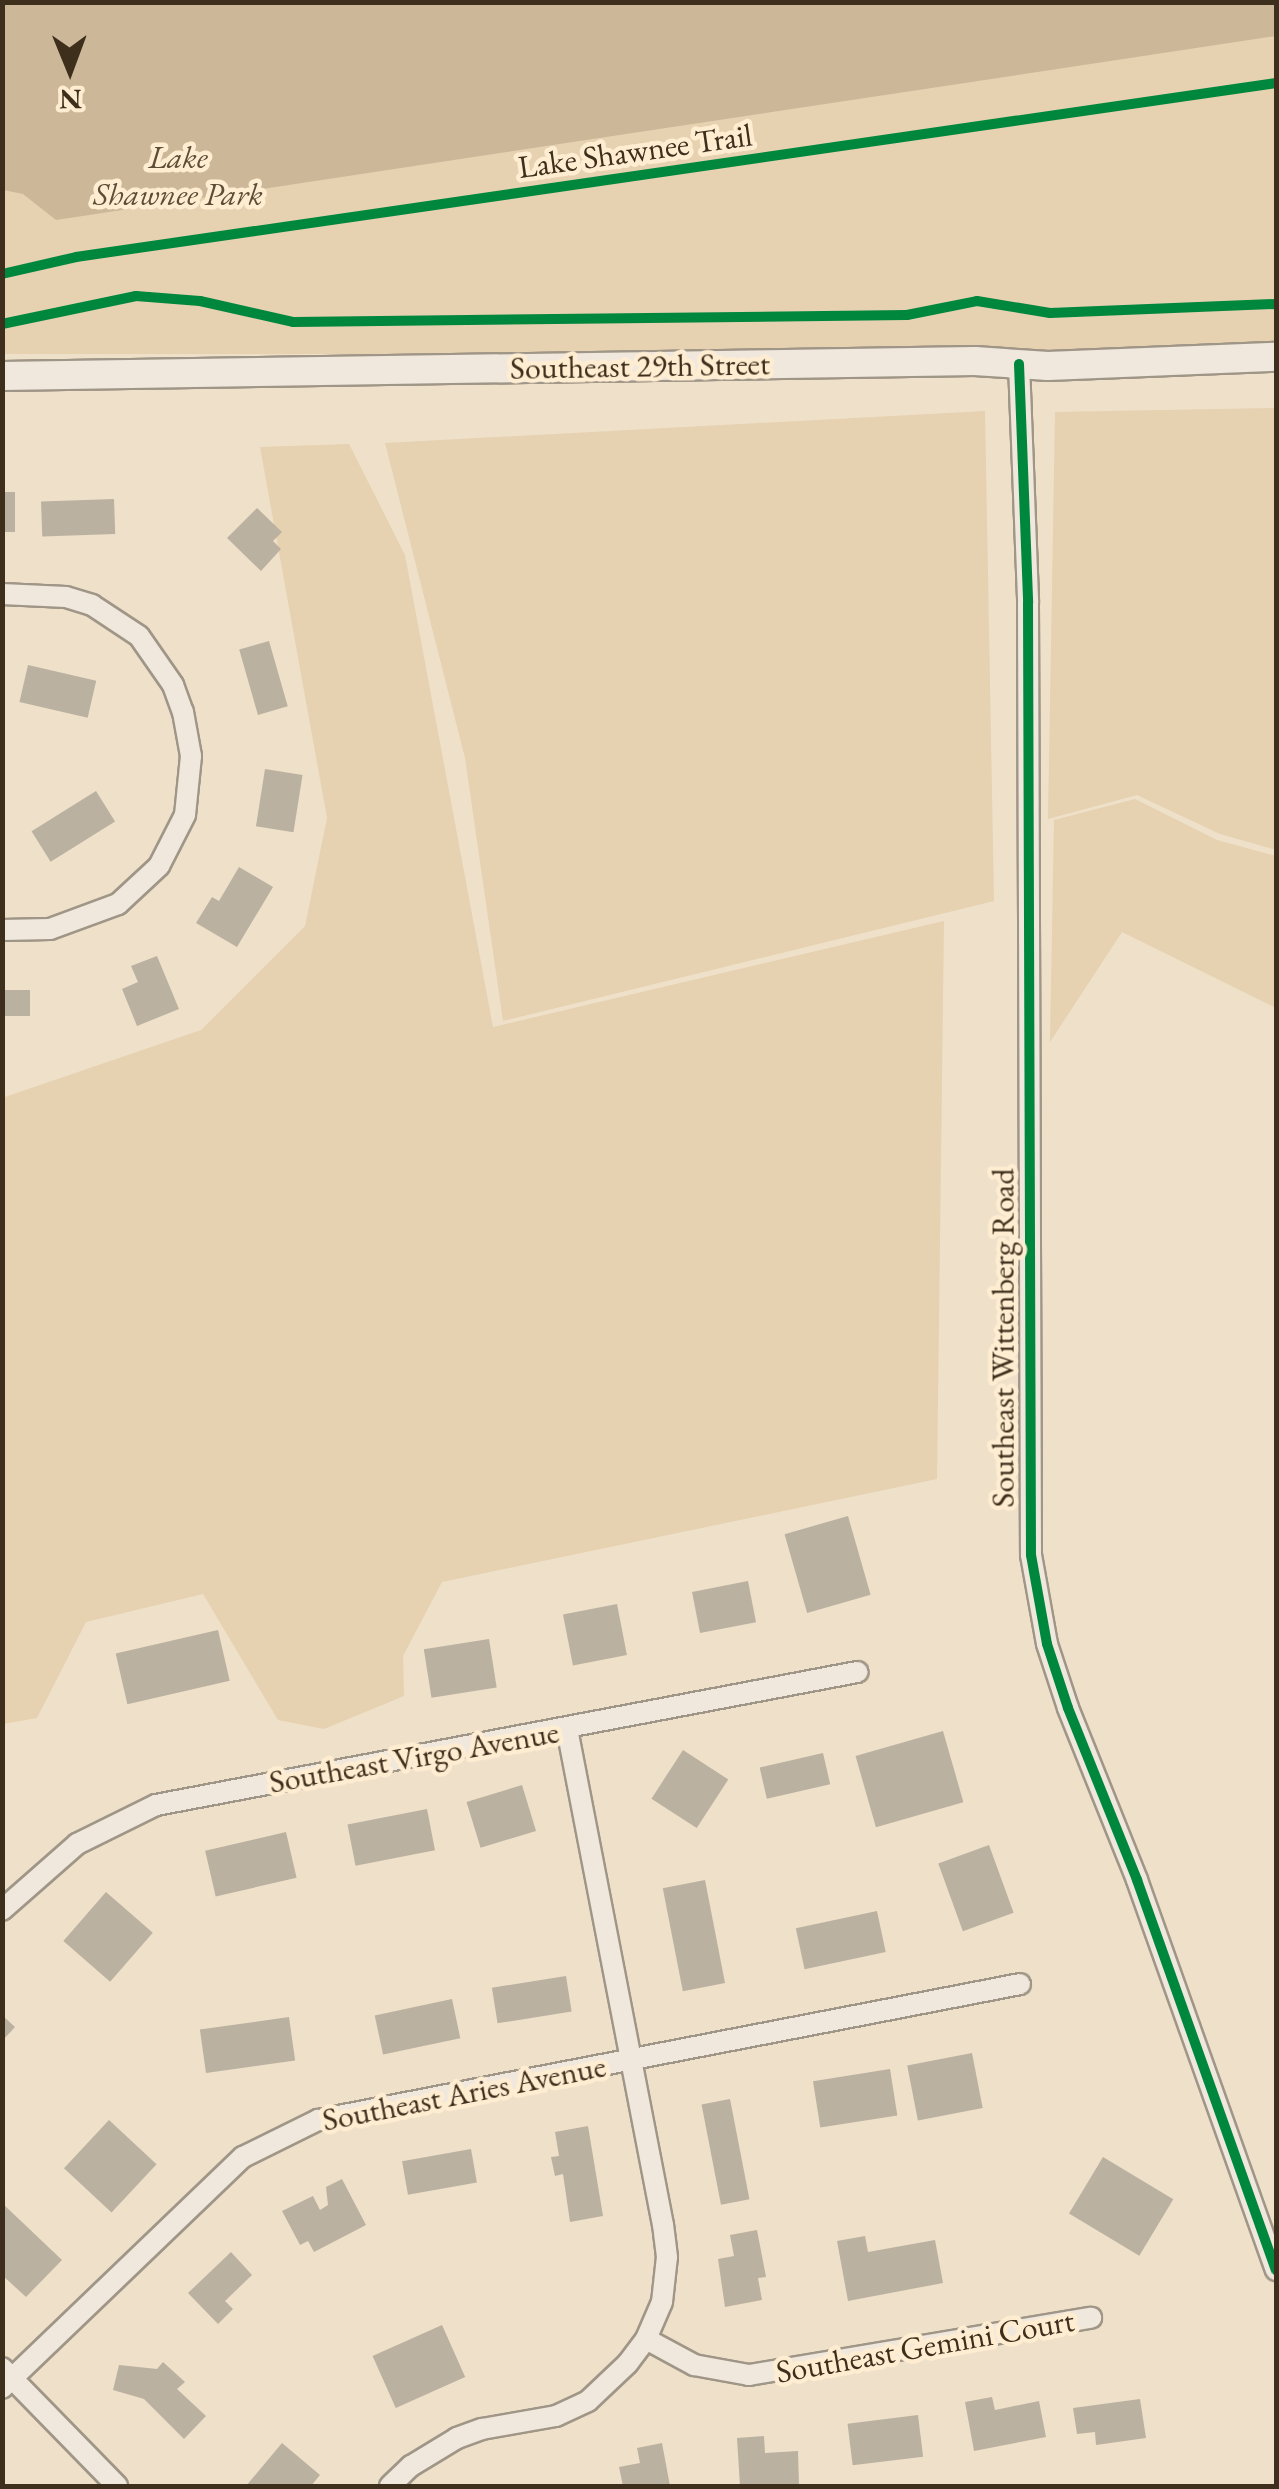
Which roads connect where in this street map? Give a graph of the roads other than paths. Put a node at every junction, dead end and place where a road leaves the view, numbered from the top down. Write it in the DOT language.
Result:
graph roads {
  1 [pos="1276,357"];
  2 [pos="1019,364"];
  3 [pos="2,376"];
  4 [pos="2,594"];
  5 [pos="2,930"];
  6 [pos="857,1672"];
  7 [pos="567,1729"];
  8 [pos="2,1910"];
  9 [pos="1020,1984"];
  10 [pos="634,2058"];
  11 [pos="1276,2270"];
  12 [pos="1091,2318"];
  13 [pos="646,2339"];
  14 [pos="6,2378"];
  15 [pos="117,2486"];
  16 [pos="390,2486"];
  1 -- 2 [label="main road, Southeast 29th Street"];
  2 -- 3 [label="main road, Southeast 29th Street"];
  2 -- 11 [label="street, Southeast Wittenberg Road"];
  4 -- 5 [label="street"];
  6 -- 7 [label="street, Southeast Virgo Avenue"];
  7 -- 8 [label="street, Southeast Virgo Avenue"];
  7 -- 10 [label="street"];
  9 -- 10 [label="street, Southeast Aries Avenue"];
  10 -- 13 [label="street"];
  10 -- 14 [label="street, Southeast Aries Avenue"];
  12 -- 13 [label="street, Southeast Gemini Court"];
  13 -- 16 [label="street"];
  14 -- 15 [label="street"];
}
